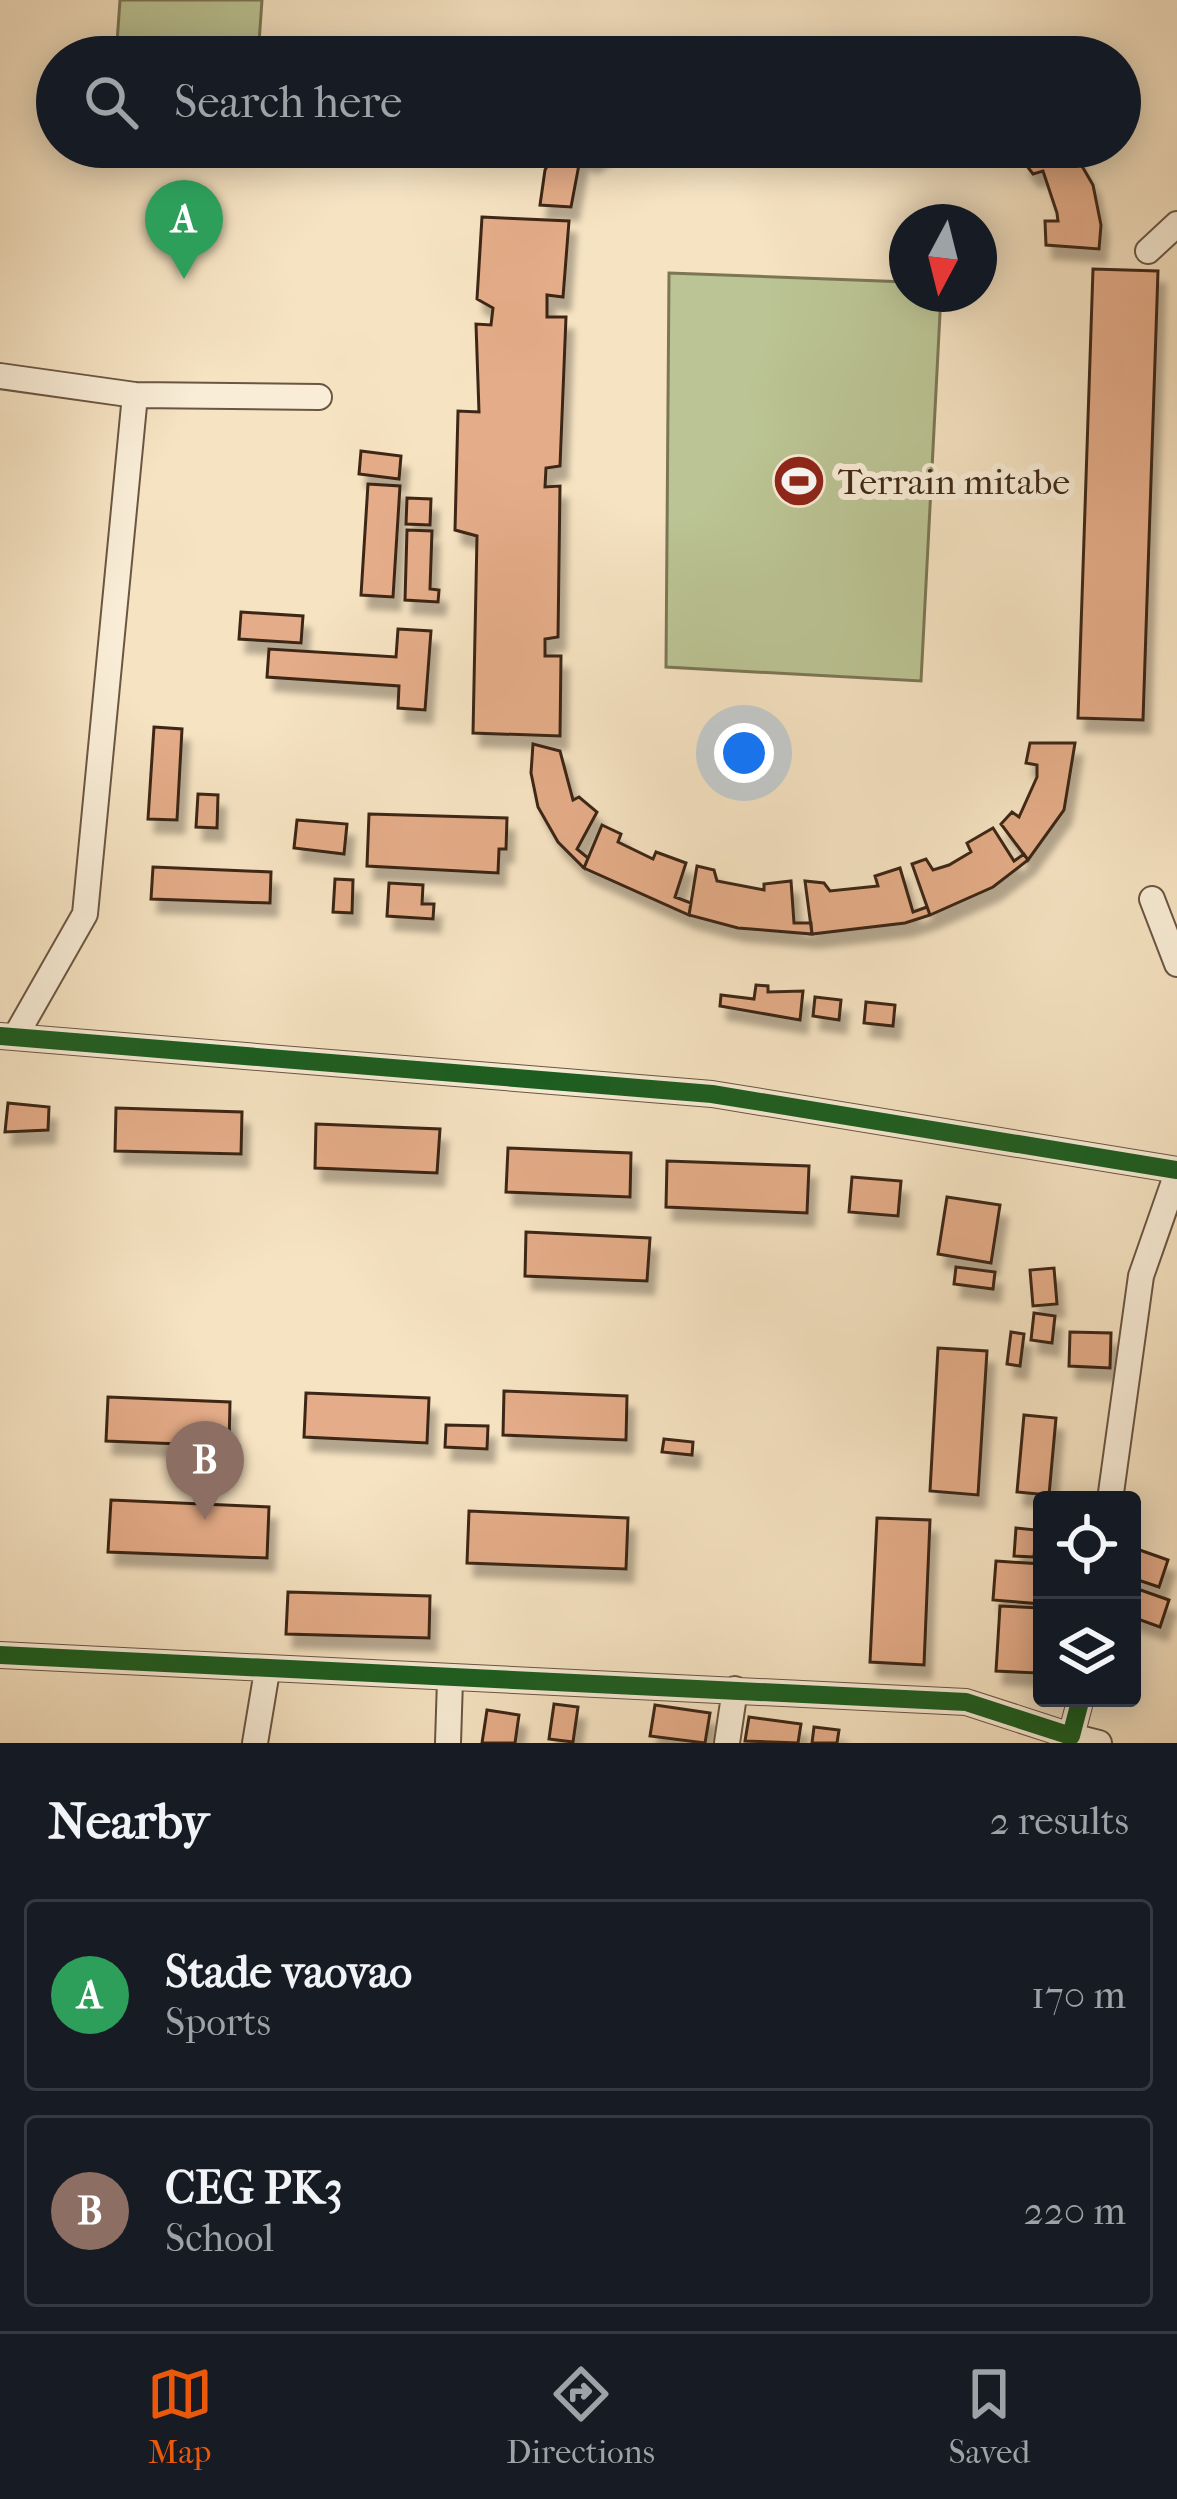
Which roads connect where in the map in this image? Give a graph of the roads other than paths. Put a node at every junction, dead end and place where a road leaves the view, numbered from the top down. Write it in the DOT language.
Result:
graph roads {
  1 [pos="1177,224"];
  2 [pos="1148,251"];
  3 [pos="0,376"];
  4 [pos="135,395"];
  5 [pos="319,397"];
  6 [pos="1152,899"];
  7 [pos="1177,964"];
  8 [pos="7,1036"];
  9 [pos="1177,1171"];
  10 [pos="1111,1491"];
  11 [pos="0,1655"];
  12 [pos="267,1671"];
  13 [pos="450,1680"];
  14 [pos="735,1689"];
  15 [pos="1079,1707"];
  16 [pos="1071,1736"];
  17 [pos="255,1743"];
  18 [pos="448,1743"];
  19 [pos="727,1743"];
  20 [pos="1100,1743"];
  1 -- 2 [label="street"];
  3 -- 4 [label="street"];
  4 -- 5 [label="street"];
  4 -- 8 [label="street"];
  6 -- 7 [label="street"];
  8 -- 9 [label="street"];
  9 -- 10 [label="street"];
  11 -- 12 [label="street"];
  12 -- 13 [label="street"];
  12 -- 17 [label="street"];
  13 -- 14 [label="street"];
  13 -- 18 [label="street"];
  14 -- 16 [label="street"];
  14 -- 19 [label="street"];
  15 -- 16 [label="street"];
  16 -- 20 [label="street"];
}
